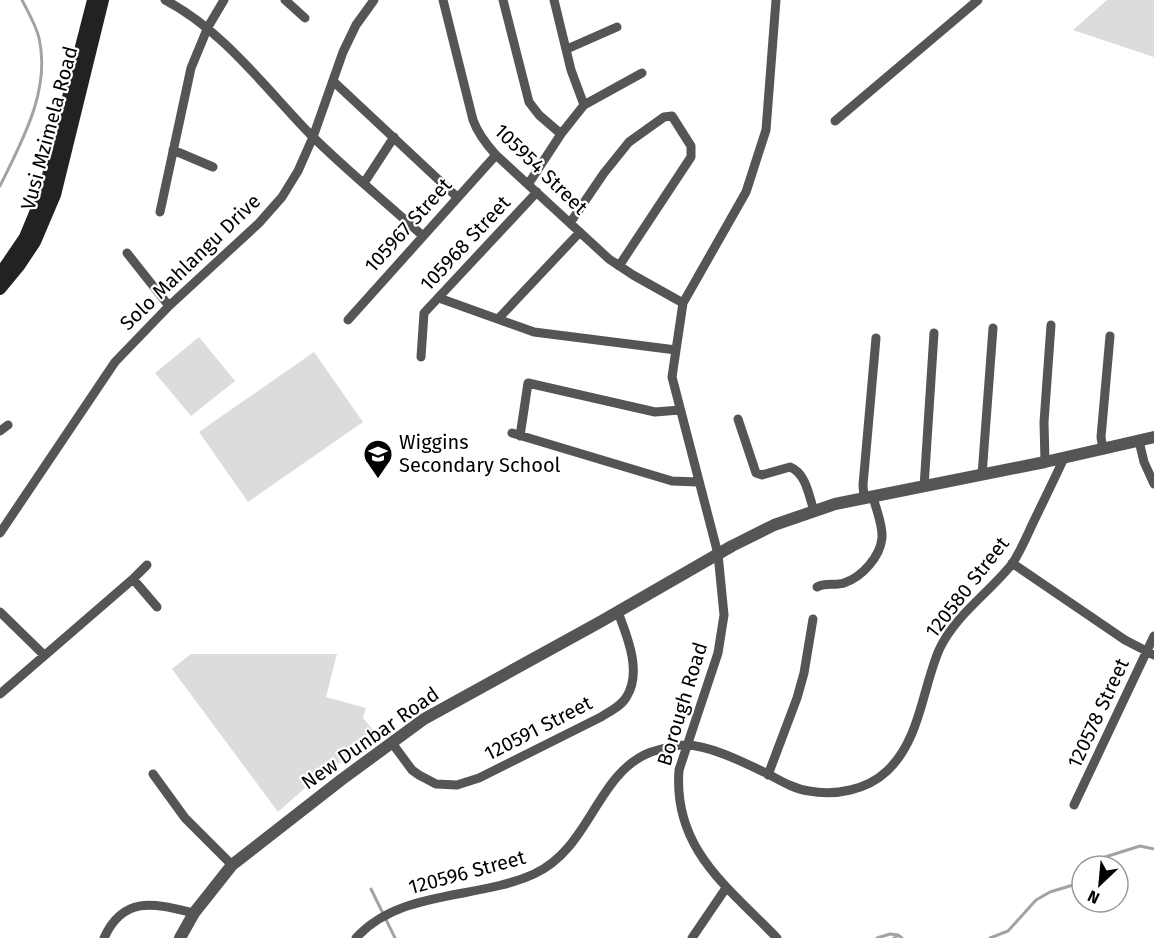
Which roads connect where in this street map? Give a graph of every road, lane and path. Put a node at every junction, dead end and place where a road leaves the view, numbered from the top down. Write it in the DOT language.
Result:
graph roads {
  1 [pos="93,0"];
  2 [pos="102,0"];
  3 [pos="165,0"];
  4 [pos="224,0"];
  5 [pos="285,0"];
  6 [pos="374,0"];
  7 [pos="443,0"];
  8 [pos="503,0"];
  9 [pos="554,0"];
  10 [pos="776,0"];
  11 [pos="978,0"];
  12 [pos="305,18"];
  13 [pos="208,27"];
  14 [pos="617,27"];
  15 [pos="567,49"];
  16 [pos="642,73"];
  17 [pos="333,81"];
  18 [pos="584,105"];
  19 [pos="835,121"];
  20 [pos="561,134"];
  21 [pos="313,137"];
  22 [pos="394,137"];
  23 [pos="173,150"];
  24 [pos="496,155"];
  25 [pos="213,167"];
  26 [pos="364,183"];
  27 [pos="529,183"];
  28 [pos="537,192"];
  29 [pos="457,197"];
  30 [pos="160,212"];
  31 [pos="570,223"];
  32 [pos="580,232"];
  33 [pos="423,236"];
  34 [pos="127,253"];
  35 [pos="619,266"];
  36 [pos="0,274"];
  37 [pos="0,289"];
  38 [pos="439,298"];
  39 [pos="683,303"];
  40 [pos="169,306"];
  41 [pos="498,319"];
  42 [pos="348,320"];
  43 [pos="1051,325"];
  44 [pos="993,328"];
  45 [pos="934,333"];
  46 [pos="1110,336"];
  47 [pos="876,338"];
  48 [pos="676,350"];
  49 [pos="421,357"];
  50 [pos="681,410"];
  51 [pos="738,419"];
  52 [pos="1154,437"];
  53 [pos="1139,441"];
  54 [pos="1103,450"];
  55 [pos="1064,458"];
  56 [pos="1045,462"];
  57 [pos="982,475"];
  58 [pos="698,482"];
  59 [pos="1154,484"];
  60 [pos="924,487"];
  61 [pos="868,498"];
  62 [pos="814,511"];
  63 [pos="0,533"];
  64 [pos="718,554"];
  65 [pos="1012,563"];
  66 [pos="147,565"];
  67 [pos="133,579"];
  68 [pos="817,587"];
  69 [pos="157,608"];
  70 [pos="0,612"];
  71 [pos="618,612"];
  72 [pos="813,619"];
  73 [pos="1154,636"];
  74 [pos="1150,654"];
  75 [pos="44,656"];
  76 [pos="0,694"];
  77 [pos="392,743"];
  78 [pos="686,745"];
  79 [pos="153,774"];
  80 [pos="768,775"];
  81 [pos="1074,805"];
  82 [pos="232,865"];
  83 [pos="726,888"];
  84 [pos="194,913"];
  85 [pos="104,938"];
  86 [pos="180,938"];
  87 [pos="356,938"];
  88 [pos="692,938"];
  89 [pos="777,938"];
  1 -- 36 [label="main road, Vusi Mzimela Road"];
  2 -- 37 [label="main road, Vusi Mzimela Road"];
  3 -- 13 [label="street"];
  4 -- 13 [label="street"];
  5 -- 12 [label="street"];
  6 -- 17 [label="street, Solo Mahlangu Drive"];
  7 -- 24 [label="street, 105954 Street"];
  8 -- 20 [label="street"];
  9 -- 15 [label="street"];
  10 -- 39 [label="street"];
  11 -- 19 [label="street"];
  13 -- 21 [label="street"];
  13 -- 23 [label="street"];
  14 -- 15 [label="street"];
  15 -- 18 [label="street"];
  16 -- 18 [label="street"];
  17 -- 21 [label="street, Solo Mahlangu Drive"];
  17 -- 22 [label="street"];
  18 -- 20 [label="street"];
  20 -- 27 [label="street"];
  21 -- 26 [label="street"];
  21 -- 40 [label="street, Solo Mahlangu Drive"];
  22 -- 26 [label="street"];
  22 -- 29 [label="street"];
  23 -- 25 [label="street"];
  23 -- 30 [label="street"];
  24 -- 27 [label="street, 105954 Street"];
  24 -- 29 [label="street, 105967 Street"];
  26 -- 33 [label="street"];
  27 -- 28 [label="street, 105954 Street"];
  28 -- 31 [label="street, 105954 Street"];
  28 -- 38 [label="street, 105968 Street"];
  29 -- 33 [label="street, 105967 Street"];
  31 -- 32 [label="street, 105954 Street"];
  31 -- 35 [label="street"];
  32 -- 35 [label="street, 105954 Street"];
  32 -- 41 [label="street"];
  33 -- 42 [label="street, 105967 Street"];
  34 -- 40 [label="street"];
  35 -- 39 [label="street, 105954 Street"];
  38 -- 41 [label="street"];
  38 -- 49 [label="street, 105968 Street"];
  39 -- 48 [label="street, Borough Road"];
  40 -- 63 [label="street, Solo Mahlangu Drive"];
  41 -- 48 [label="street"];
  43 -- 56 [label="street"];
  44 -- 57 [label="street"];
  45 -- 60 [label="street"];
  46 -- 54 [label="street"];
  47 -- 61 [label="street"];
  48 -- 50 [label="street, Borough Road"];
  50 -- 58 [label="street, Borough Road"];
  50 -- 58 [label="street"];
  51 -- 62 [label="street"];
  52 -- 53 [label="street, New Dunbar Road"];
  53 -- 54 [label="street, New Dunbar Road"];
  53 -- 59 [label="street"];
  54 -- 55 [label="street, New Dunbar Road"];
  55 -- 56 [label="street, New Dunbar Road"];
  55 -- 65 [label="street, 120580 Street"];
  56 -- 57 [label="street, New Dunbar Road"];
  57 -- 60 [label="street, New Dunbar Road"];
  58 -- 64 [label="street, Borough Road"];
  60 -- 61 [label="street, New Dunbar Road"];
  61 -- 62 [label="street, New Dunbar Road"];
  61 -- 68 [label="street"];
  62 -- 64 [label="street, New Dunbar Road"];
  64 -- 71 [label="street, New Dunbar Road"];
  64 -- 78 [label="street, Borough Road"];
  65 -- 74 [label="street"];
  65 -- 80 [label="street, 120580 Street"];
  66 -- 67 [label="street"];
  67 -- 69 [label="street"];
  67 -- 75 [label="street"];
  70 -- 75 [label="street"];
  71 -- 77 [label="street, New Dunbar Road"];
  71 -- 77 [label="street, 120591 Street"];
  72 -- 80 [label="street"];
  73 -- 74 [label="street, 120578 Street"];
  74 -- 81 [label="street, 120578 Street"];
  75 -- 76 [label="street"];
  77 -- 82 [label="street, New Dunbar Road"];
  78 -- 80 [label="street, 120580 Street"];
  78 -- 83 [label="street, Borough Road"];
  78 -- 87 [label="street, 120596 Street"];
  79 -- 82 [label="street"];
  82 -- 84 [label="street, New Dunbar Road"];
  83 -- 88 [label="street"];
  83 -- 89 [label="street, Borough Road"];
  84 -- 85 [label="street"];
  84 -- 86 [label="street, New Dunbar Road"];
}
